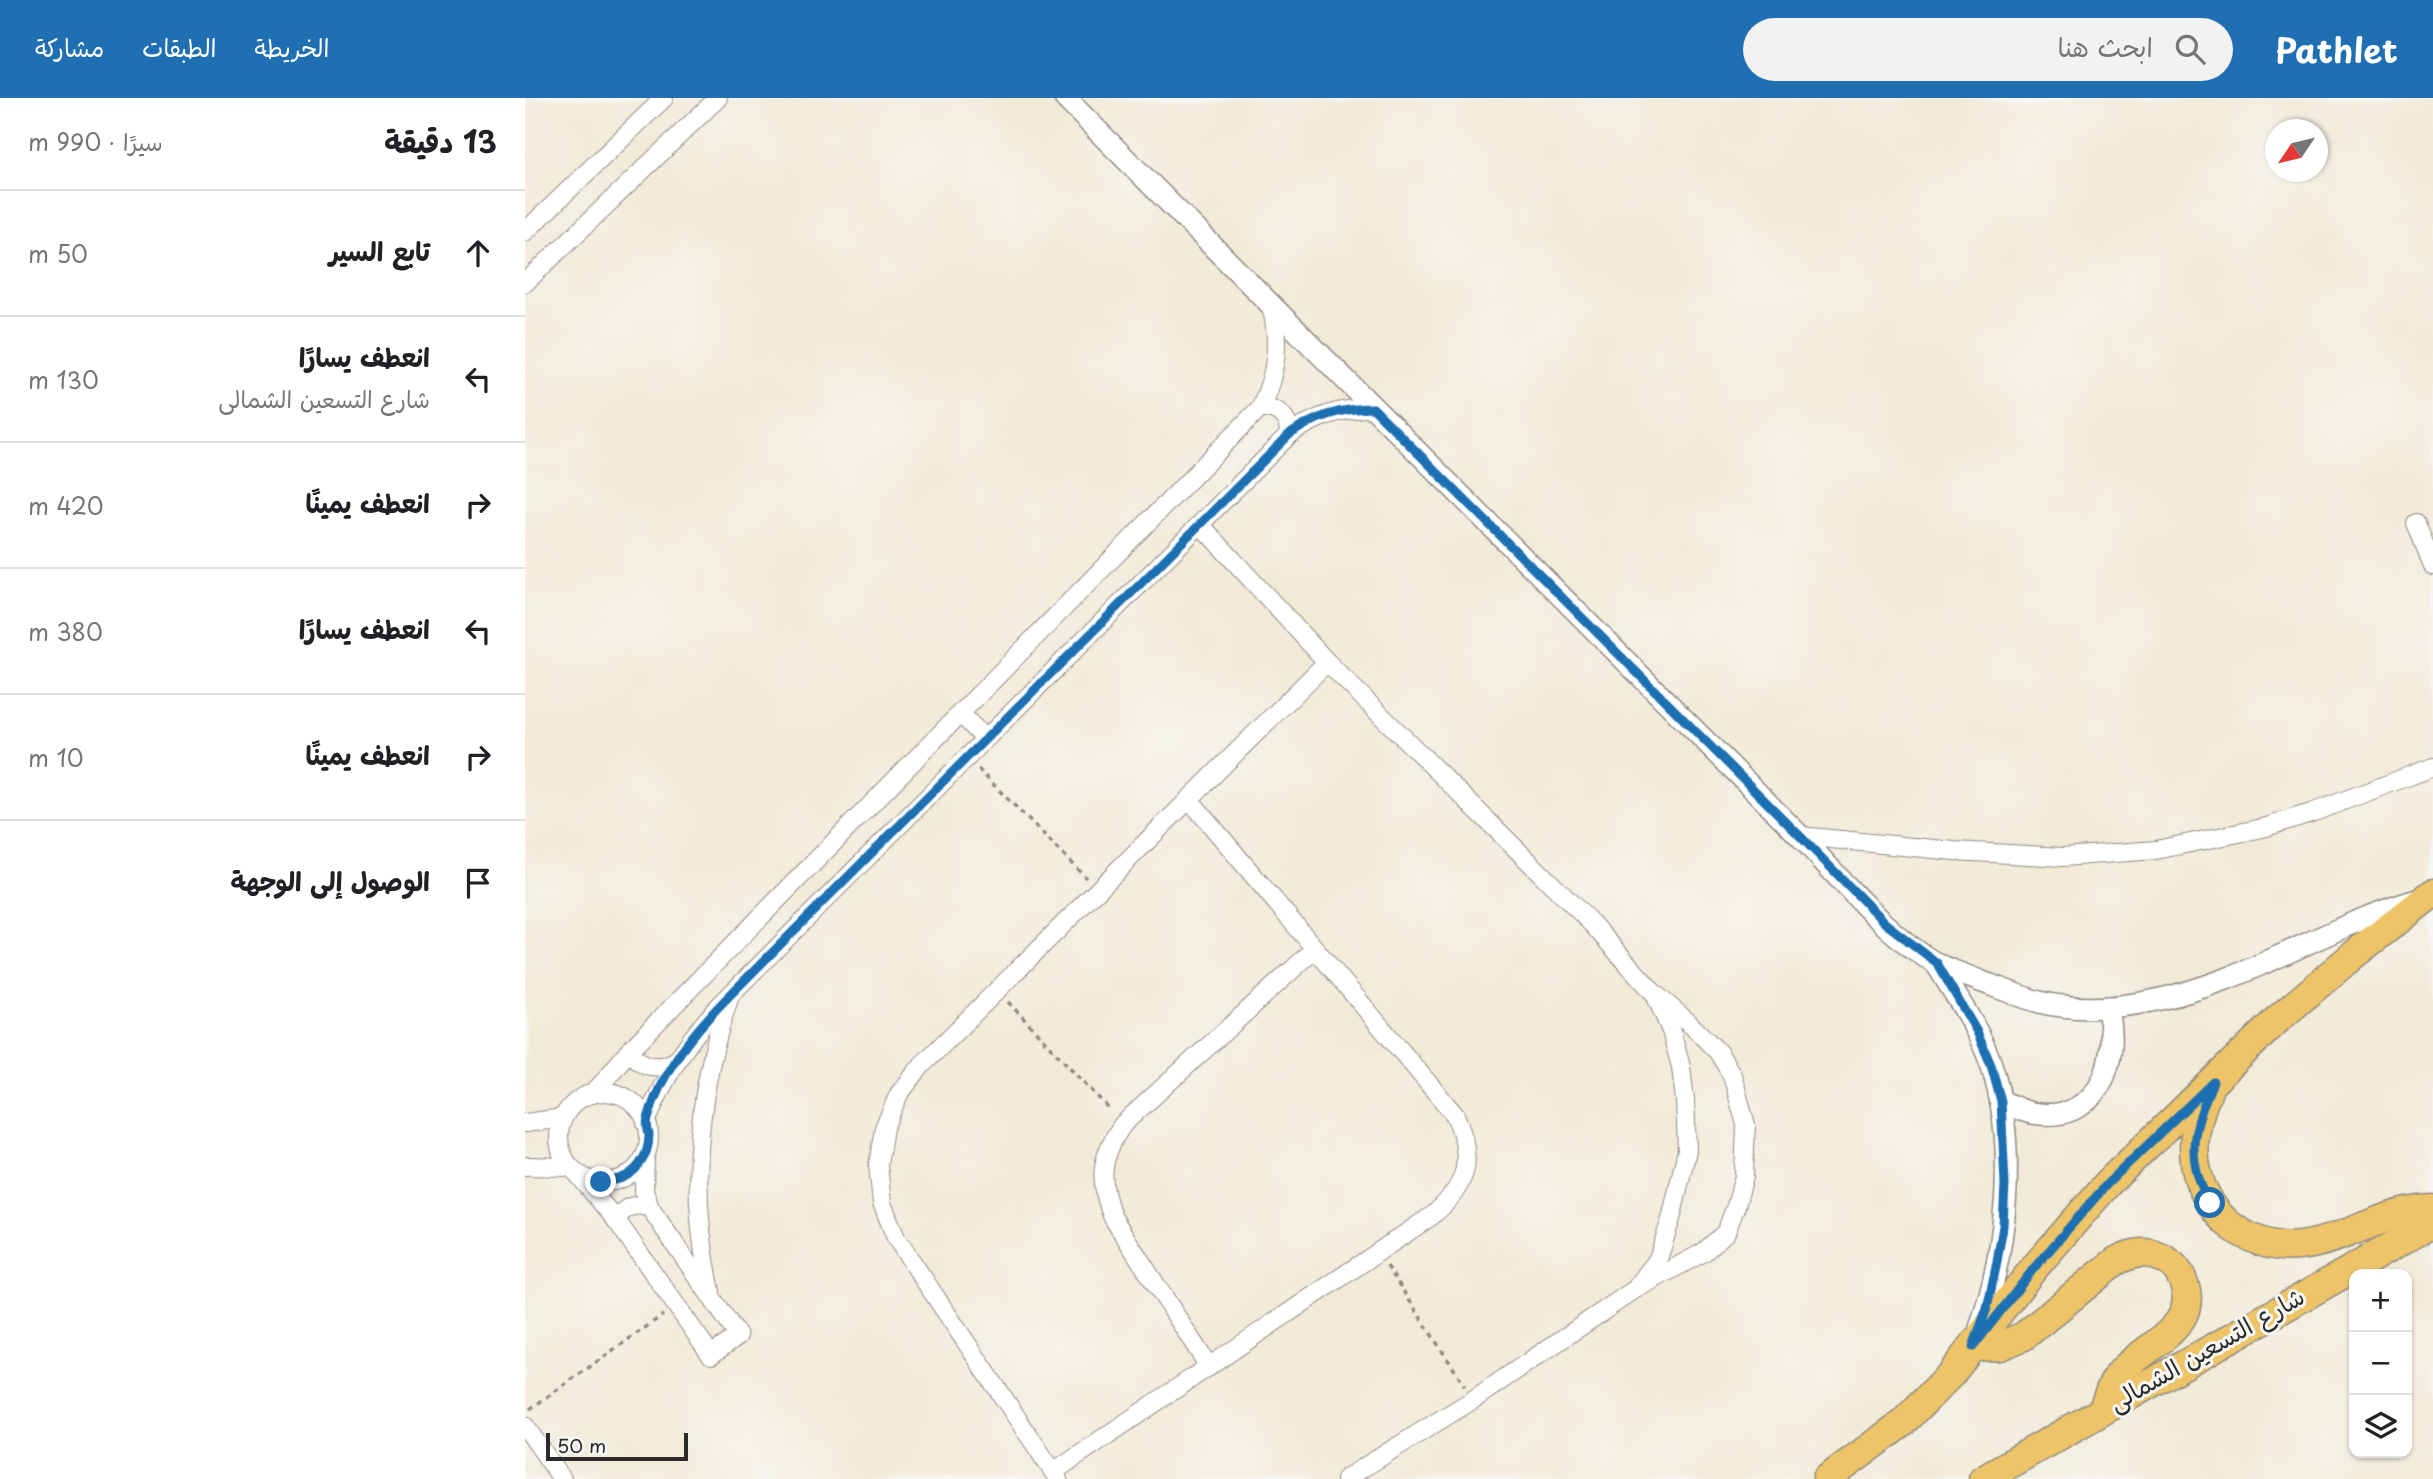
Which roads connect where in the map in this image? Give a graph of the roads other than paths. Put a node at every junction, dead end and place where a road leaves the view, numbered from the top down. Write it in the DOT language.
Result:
graph roads {
  1 [pos="664,98"];
  2 [pos="718,98"];
  3 [pos="1065,98"];
  4 [pos="525,232"];
  5 [pos="525,283"];
  6 [pos="1271,305"];
  7 [pos="1260,408"];
  8 [pos="1373,408"];
  9 [pos="1289,435"];
  10 [pos="2416,523"];
  11 [pos="1200,524"];
  12 [pos="2433,566"];
  13 [pos="1327,662"];
  14 [pos="960,713"];
  15 [pos="985,739"];
  16 [pos="2433,767"];
  17 [pos="1189,799"];
  18 [pos="1800,836"];
  19 [pos="2430,895"];
  20 [pos="1315,949"];
  21 [pos="1937,963"];
  22 [pos="1653,992"];
  23 [pos="731,994"];
  24 [pos="2106,1007"];
  25 [pos="629,1051"];
  26 [pos="675,1061"];
  27 [pos="2213,1082"];
  28 [pos="593,1094"];
  29 [pos="2001,1101"];
  30 [pos="563,1118"];
  31 [pos="525,1123"];
  32 [pos="646,1123"];
  33 [pos="645,1156"];
  34 [pos="525,1166"];
  35 [pos="573,1169"];
  36 [pos="650,1208"];
  37 [pos="2433,1209"];
  38 [pos="617,1220"];
  39 [pos="2433,1223"];
  40 [pos="1634,1290"];
  41 [pos="714,1302"];
  42 [pos="1973,1347"];
  43 [pos="1209,1367"];
  44 [pos="2103,1409"];
  45 [pos="525,1426"];
  46 [pos="1056,1475"];
  47 [pos="562,1479"];
  48 [pos="1345,1479"];
  49 [pos="1827,1479"];
  50 [pos="1983,1479"];
  1 -- 4 [label="street"];
  2 -- 5 [label="street"];
  3 -- 6 [label="street"];
  6 -- 7 [label="street"];
  6 -- 8 [label="street"];
  7 -- 9 [label="street"];
  7 -- 14 [label="street"];
  8 -- 9 [label="street"];
  8 -- 18 [label="street"];
  9 -- 11 [label="street"];
  10 -- 12 [label="street"];
  11 -- 13 [label="street"];
  11 -- 15 [label="street"];
  13 -- 17 [label="street"];
  13 -- 22 [label="street"];
  14 -- 15 [label="street"];
  14 -- 25 [label="street"];
  15 -- 23 [label="street"];
  16 -- 18 [label="street"];
  17 -- 20 [label="street"];
  17 -- 46 [label="street"];
  18 -- 21 [label="street"];
  19 -- 24 [label="street"];
  19 -- 27 [label="main road"];
  20 -- 43 [label="street"];
  20 -- 43 [label="street"];
  21 -- 24 [label="street"];
  21 -- 29 [label="street"];
  22 -- 40 [label="street"];
  22 -- 40 [label="street"];
  23 -- 26 [label="street"];
  23 -- 41 [label="street"];
  24 -- 29 [label="street"];
  25 -- 26 [label="street"];
  25 -- 28 [label="street"];
  26 -- 32 [label="street"];
  27 -- 37 [label="main road"];
  27 -- 42 [label="main road"];
  28 -- 30 [label="street"];
  28 -- 32 [label="street"];
  29 -- 42 [label="street"];
  30 -- 31 [label="street"];
  30 -- 35 [label="street"];
  32 -- 33 [label="street"];
  33 -- 35 [label="street"];
  33 -- 36 [label="street"];
  34 -- 35 [label="street"];
  35 -- 38 [label="street"];
  36 -- 38 [label="street"];
  36 -- 41 [label="street"];
  38 -- 41 [label="street"];
  39 -- 44 [label="main road, شارع التسعين الشمالى"];
  40 -- 48 [label="street"];
  42 -- 44 [label="main road"];
  42 -- 49 [label="main road"];
  43 -- 46 [label="street"];
  44 -- 50 [label="main road, شارع التسعين الشمالى"];
  45 -- 47 [label="street"];
}
